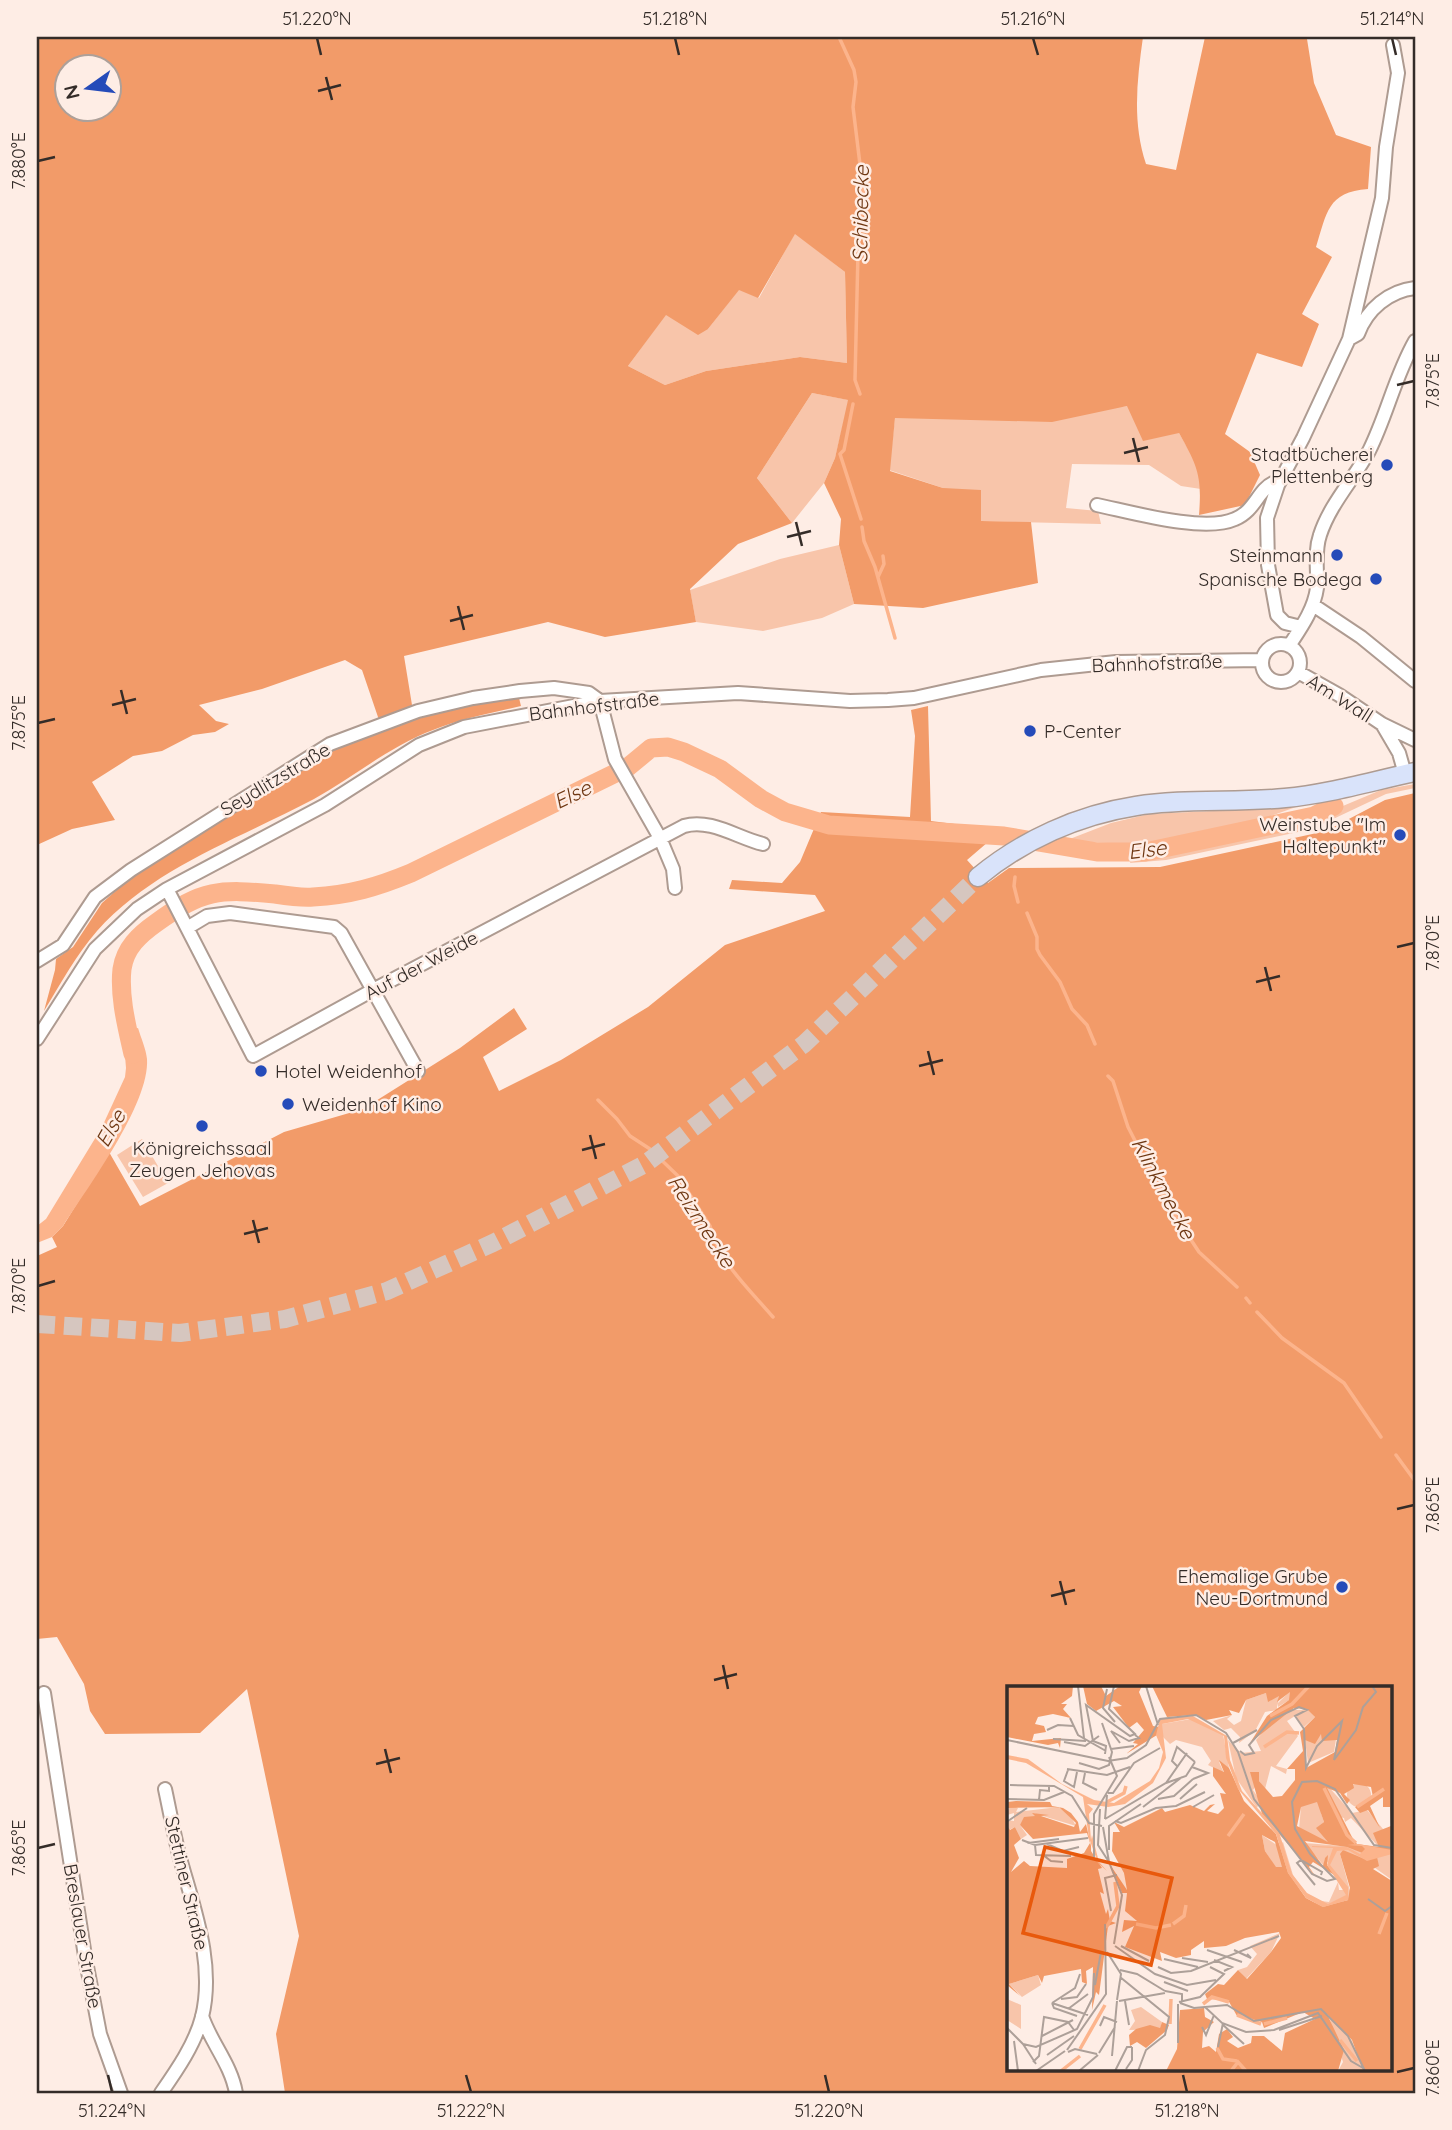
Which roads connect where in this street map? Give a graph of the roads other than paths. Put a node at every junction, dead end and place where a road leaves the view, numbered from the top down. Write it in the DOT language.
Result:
graph roads {
  1 [pos="1393,45"];
  2 [pos="1415,288"];
  3 [pos="1349,339"];
  4 [pos="1415,341"];
  5 [pos="1278,485"];
  6 [pos="1097,505"];
  7 [pos="1313,605"];
  8 [pos="1301,627"];
  9 [pos="1289,646"];
  10 [pos="1262,660"];
  11 [pos="1298,672"];
  12 [pos="1415,681"];
  13 [pos="600,701"];
  14 [pos="1382,724"];
  15 [pos="1413,736"];
  16 [pos="1410,773"];
  17 [pos="660,838"];
  18 [pos="763,845"];
  19 [pos="978,877"];
  20 [pos="675,888"];
  21 [pos="170,894"];
  22 [pos="185,924"];
  23 [pos="37,961"];
  24 [pos="373,990"];
  25 [pos="37,1038"];
  26 [pos="418,1071"];
  27 [pos="44,1693"];
  28 [pos="165,1789"];
  29 [pos="202,2016"];
  30 [pos="121,2093"];
  31 [pos="161,2093"];
  32 [pos="236,2093"];
  1 -- 3 [label="street"];
  2 -- 3 [label="street"];
  3 -- 5 [label="street"];
  4 -- 7 [label="street"];
  5 -- 6 [label="street"];
  5 -- 8 [label="street"];
  7 -- 8 [label="street"];
  7 -- 12 [label="street"];
  8 -- 9 [label="street"];
  9 -- 10 [label="street"];
  9 -- 11 [label="street"];
  10 -- 11 [label="street"];
  10 -- 13 [label="street, Bahnhofstraße"];
  11 -- 14 [label="street, Am Wall"];
  13 -- 17 [label="street"];
  13 -- 21 [label="street, Bahnhofstraße"];
  13 -- 23 [label="street, Seydlitzstraße"];
  14 -- 15 [label="street, Am Wall"];
  14 -- 16 [label="street, Am Wall"];
  16 -- 19 [label="main road"];
  17 -- 18 [label="street, Auf der Weide"];
  17 -- 20 [label="street"];
  17 -- 24 [label="street, Auf der Weide"];
  21 -- 22 [label="street, Auf der Weide"];
  21 -- 25 [label="street, Bahnhofstraße"];
  22 -- 24 [label="street"];
  22 -- 24 [label="street, Auf der Weide"];
  24 -- 26 [label="street"];
  27 -- 30 [label="street, Breslauer Straße"];
  28 -- 29 [label="street, Stettiner Straße"];
  29 -- 31 [label="street, Stettiner Straße"];
  29 -- 32 [label="street"];
}
